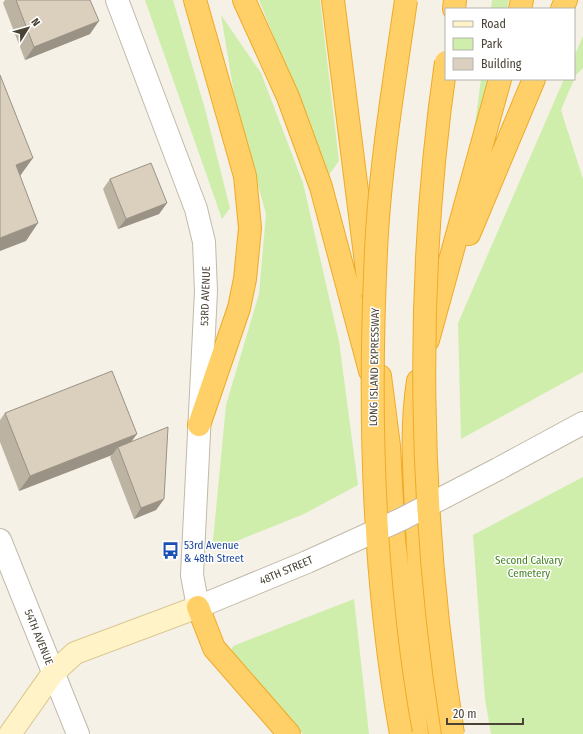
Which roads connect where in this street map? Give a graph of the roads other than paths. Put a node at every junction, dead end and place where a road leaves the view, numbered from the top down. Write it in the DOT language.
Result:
graph roads {
  1 [pos="117,0"];
  2 [pos="195,0"];
  3 [pos="244,0"];
  4 [pos="333,0"];
  5 [pos="406,0"];
  6 [pos="445,73"];
  7 [pos="500,80"];
  8 [pos="534,80"];
  9 [pos="437,307"];
  10 [pos="583,423"];
  11 [pos="199,425"];
  12 [pos="389,446"];
  13 [pos="0,540"];
  14 [pos="198,607"];
  15 [pos="53,673"];
  16 [pos="10,734"];
  17 [pos="78,734"];
  18 [pos="289,734"];
  19 [pos="401,734"];
  20 [pos="417,734"];
  21 [pos="440,734"];
  22 [pos="453,734"];
  1 -- 11 [label="street, 53RD AVENUE"];
  2 -- 11 [label="highway"];
  3 -- 12 [label="highway"];
  4 -- 12 [label="highway"];
  5 -- 19 [label="highway, LONG ISLAND EXPRESSWAY, bridge"];
  6 -- 22 [label="highway, bridge"];
  7 -- 9 [label="highway"];
  8 -- 9 [label="highway"];
  9 -- 21 [label="highway"];
  10 -- 14 [label="street, 48TH STREET, bridge"];
  11 -- 14 [label="street, 53RD AVENUE"];
  12 -- 20 [label="highway"];
  13 -- 15 [label="street, 54TH AVENUE"];
  14 -- 15 [label="main road, 48TH STREET"];
  14 -- 18 [label="highway"];
  15 -- 16 [label="main road, 48TH STREET"];
  15 -- 17 [label="street, 54TH AVENUE"];
}
